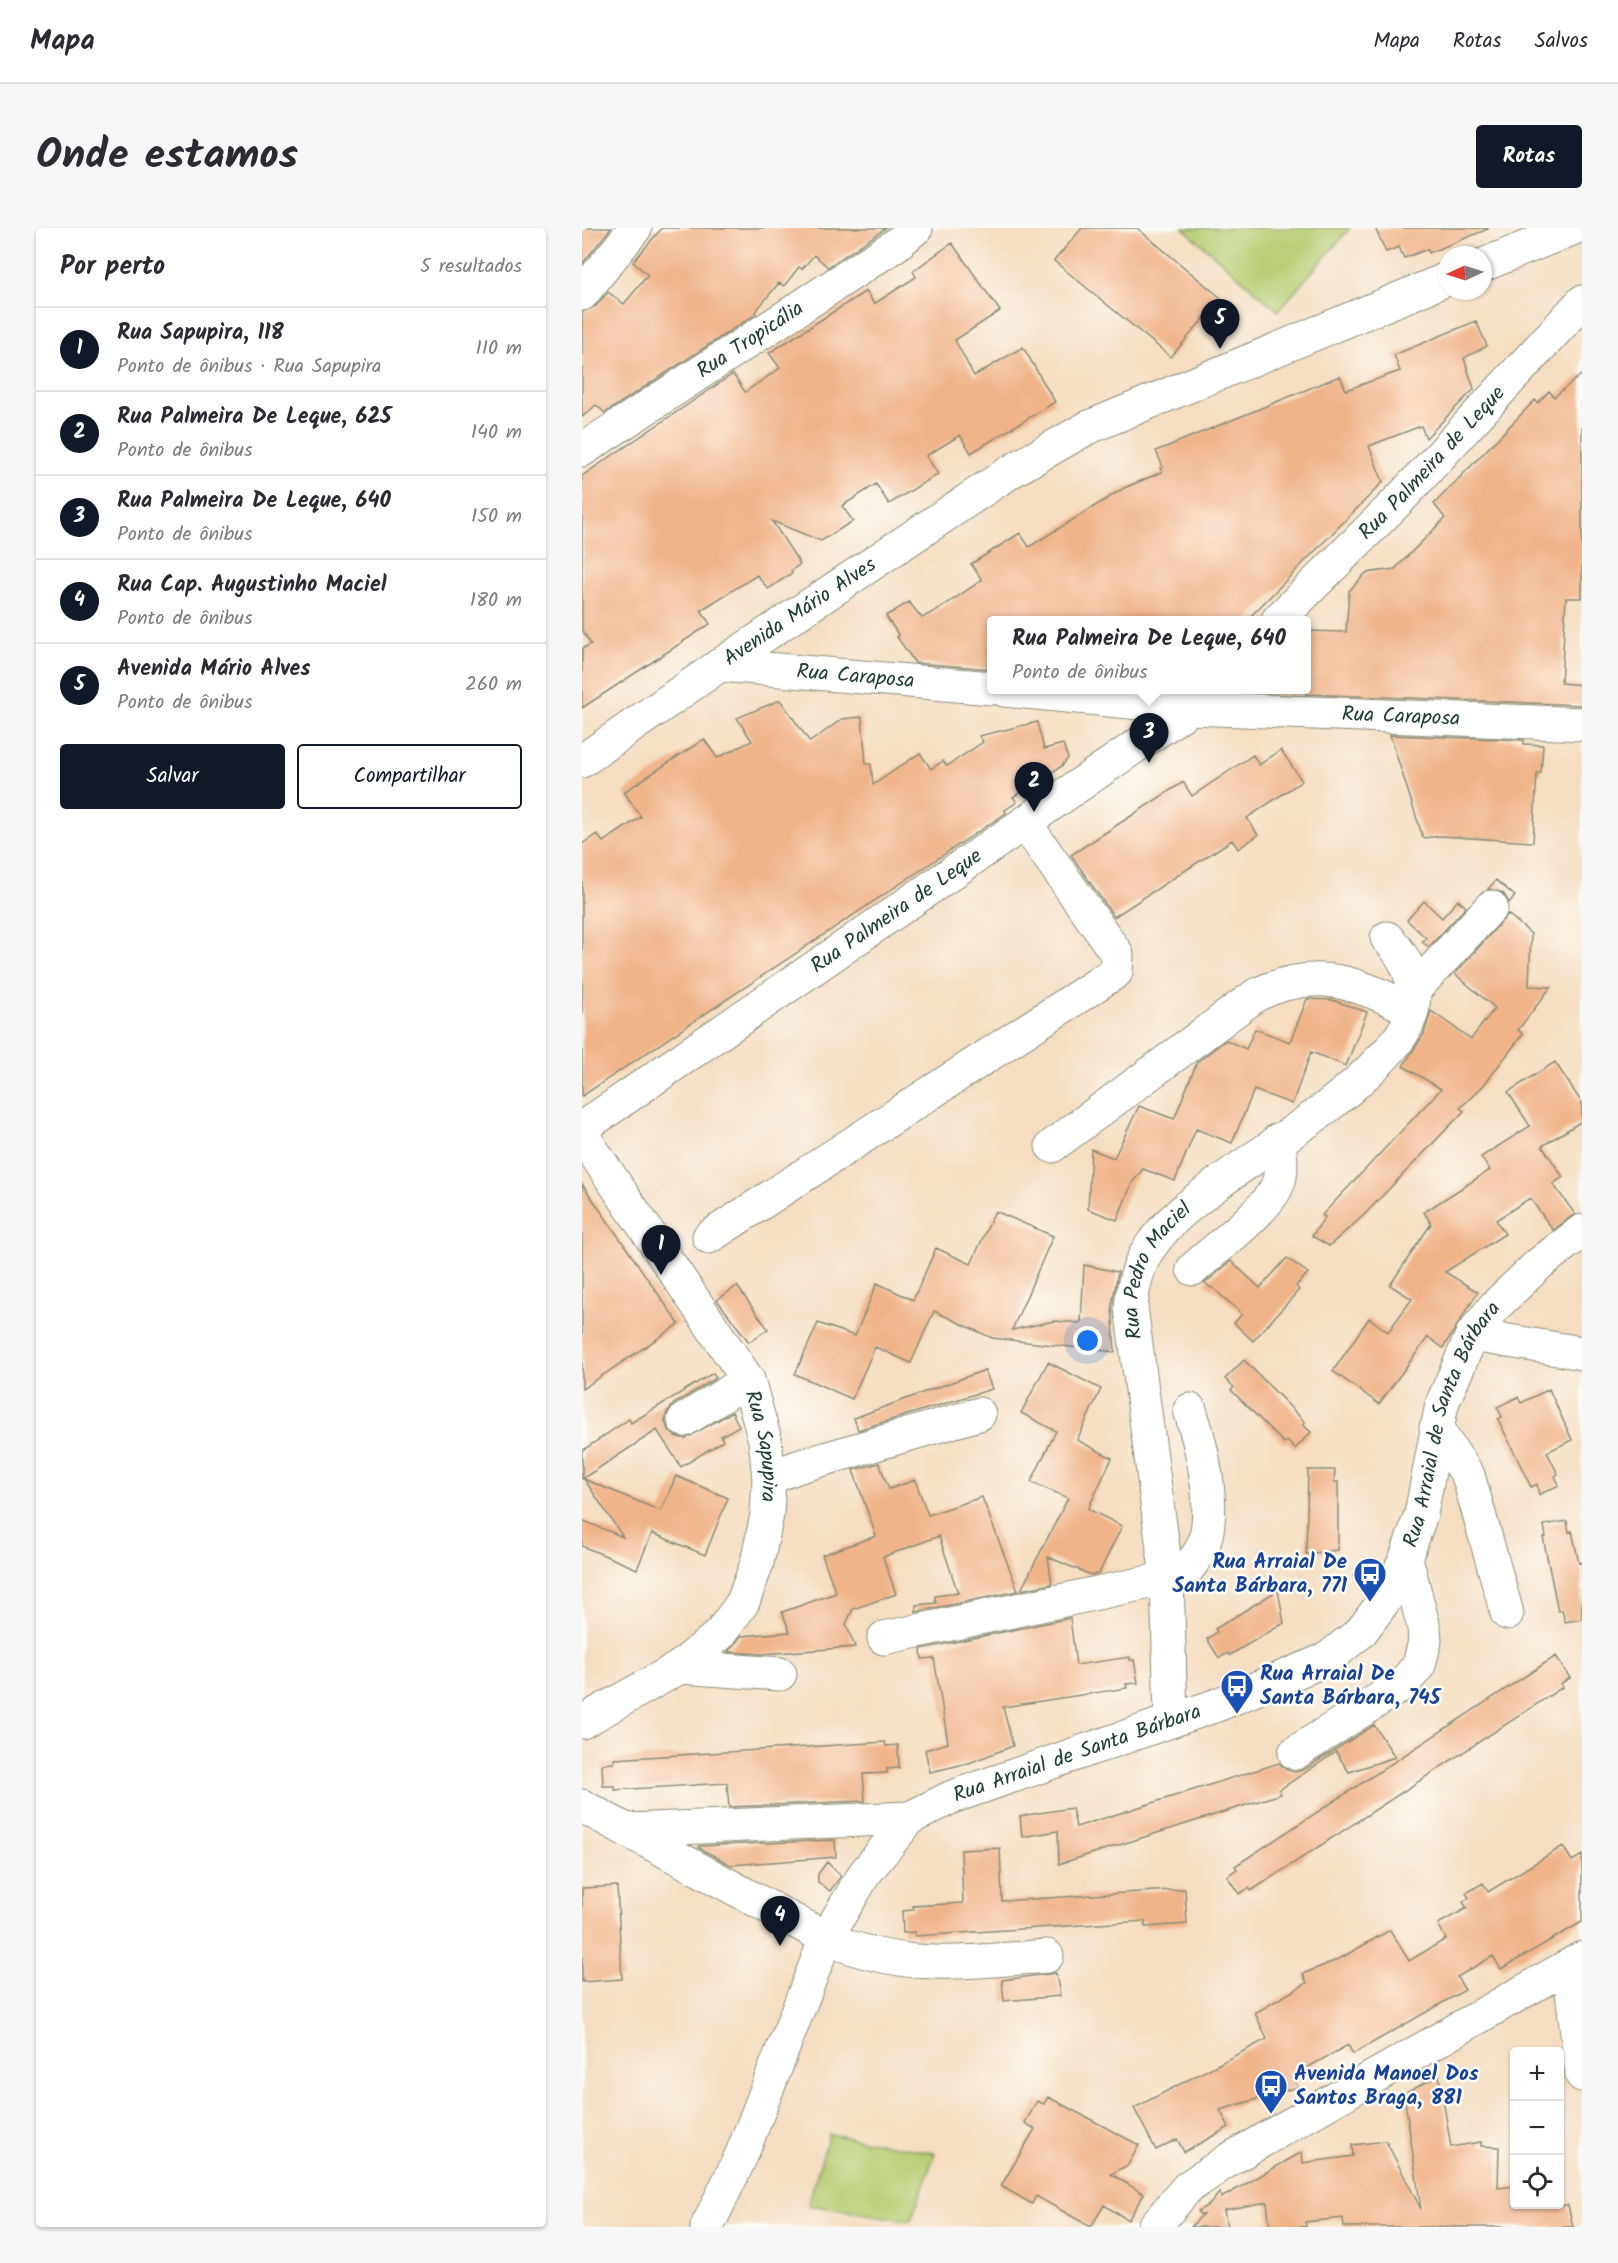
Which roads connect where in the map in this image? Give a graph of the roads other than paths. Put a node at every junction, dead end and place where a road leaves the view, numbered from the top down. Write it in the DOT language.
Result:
graph roads {
  1 [pos="635,228"];
  2 [pos="916,228"];
  3 [pos="1574,228"];
  4 [pos="1492,261"];
  5 [pos="1438,283"];
  6 [pos="582,294"];
  7 [pos="1582,302"];
  8 [pos="582,450"];
  9 [pos="1283,616"];
  10 [pos="720,665"];
  11 [pos="987,688"];
  12 [pos="1091,694"];
  13 [pos="1200,699"];
  14 [pos="1582,724"];
  15 [pos="582,761"];
  16 [pos="1025,823"];
  17 [pos="1491,907"];
  18 [pos="1387,938"];
  19 [pos="1413,1000"];
  20 [pos="582,1128"];
  21 [pos="582,1135"];
  22 [pos="1278,1140"];
  23 [pos="1053,1146"];
  24 [pos="1582,1231"];
  25 [pos="709,1237"];
  26 [pos="1193,1269"];
  27 [pos="1472,1335"];
  28 [pos="1582,1353"];
  29 [pos="748,1380"];
  30 [pos="1190,1410"];
  31 [pos="979,1414"];
  32 [pos="684,1420"];
  33 [pos="1436,1428"];
  34 [pos="769,1478"];
  35 [pos="1406,1558"];
  36 [pos="1167,1578"];
  37 [pos="1507,1613"];
  38 [pos="884,1638"];
  39 [pos="680,1666"];
  40 [pos="780,1674"];
  41 [pos="1171,1719"];
  42 [pos="582,1722"];
  43 [pos="1294,1753"];
  44 [pos="582,1806"];
  45 [pos="910,1818"];
  46 [pos="625,1830"];
  47 [pos="826,1938"];
  48 [pos="1047,1956"];
  49 [pos="1575,1962"];
  50 [pos="1582,2075"];
  51 [pos="707,2227"];
  52 [pos="1154,2227"];
  1 -- 6 [label="street"];
  2 -- 8 [label="street, Rua Tropicália"];
  3 -- 4 [label="street"];
  5 -- 10 [label="street, Avenida Mário Alves"];
  7 -- 9 [label="street, Rua Palmeira de Leque"];
  10 -- 11 [label="street, Rua Caraposa"];
  10 -- 15 [label="street, Avenida Mário Alves"];
  12 -- 13 [label="street, Rua Caraposa"];
  13 -- 14 [label="street, Rua Caraposa"];
  13 -- 16 [label="street, Rua Palmeira de Leque"];
  16 -- 20 [label="street, Rua Palmeira de Leque"];
  16 -- 25 [label="street"];
  17 -- 19 [label="street, Rua Pedro Maciel"];
  18 -- 19 [label="street"];
  19 -- 22 [label="street, Rua Pedro Maciel"];
  19 -- 23 [label="street"];
  21 -- 29 [label="street, Rua Sapupira"];
  22 -- 26 [label="street"];
  22 -- 36 [label="street, Rua Pedro Maciel"];
  24 -- 27 [label="street, Rua Arraial de Santa Bárbara"];
  27 -- 28 [label="street"];
  27 -- 33 [label="street, Rua Arraial de Santa Bárbara"];
  29 -- 32 [label="street"];
  29 -- 34 [label="street, Rua Sapupira"];
  30 -- 36 [label="street"];
  31 -- 34 [label="street"];
  33 -- 35 [label="street, Rua Arraial de Santa Bárbara"];
  33 -- 37 [label="street"];
  34 -- 39 [label="street, Rua Sapupira"];
  35 -- 41 [label="street, Rua Arraial de Santa Bárbara"];
  35 -- 43 [label="street"];
  36 -- 38 [label="street"];
  36 -- 41 [label="street, Rua Pedro Maciel"];
  39 -- 40 [label="street"];
  39 -- 42 [label="street, Rua Sapupira"];
  41 -- 45 [label="street, Rua Arraial de Santa Bárbara"];
  44 -- 46 [label="street"];
  45 -- 46 [label="street"];
  45 -- 47 [label="street, Rua Arraial de Santa Bárbara"];
  46 -- 47 [label="street"];
  47 -- 48 [label="street"];
  47 -- 51 [label="street, Rua Arraial de Santa Bárbara"];
  49 -- 50 [label="street"];
  49 -- 52 [label="street"];
}
